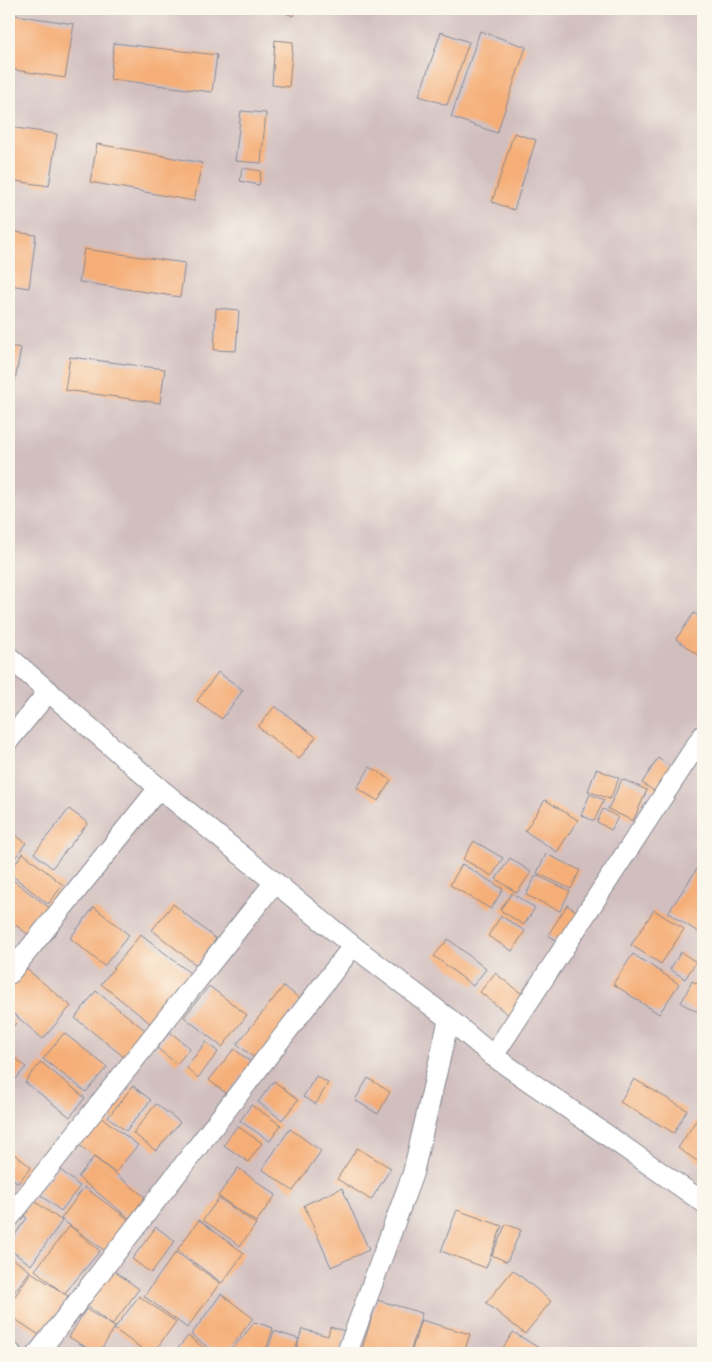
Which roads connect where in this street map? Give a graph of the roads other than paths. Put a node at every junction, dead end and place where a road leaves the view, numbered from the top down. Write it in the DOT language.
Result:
graph roads {
  1 [pos="9,657"];
  2 [pos="49,691"];
  3 [pos="703,735"];
  4 [pos="9,740"];
  5 [pos="159,788"];
  6 [pos="275,882"];
  7 [pos="353,946"];
  8 [pos="9,974"];
  9 [pos="449,1019"];
  10 [pos="493,1056"];
  11 [pos="703,1202"];
  12 [pos="9,1218"];
  13 [pos="38,1353"];
  14 [pos="347,1353"];
  1 -- 2 [label="street"];
  2 -- 4 [label="street"];
  2 -- 5 [label="street"];
  3 -- 10 [label="street"];
  5 -- 6 [label="street"];
  5 -- 8 [label="street"];
  6 -- 7 [label="street"];
  6 -- 12 [label="street"];
  7 -- 9 [label="street"];
  7 -- 13 [label="street"];
  9 -- 10 [label="street"];
  9 -- 14 [label="street"];
  10 -- 11 [label="street"];
}
